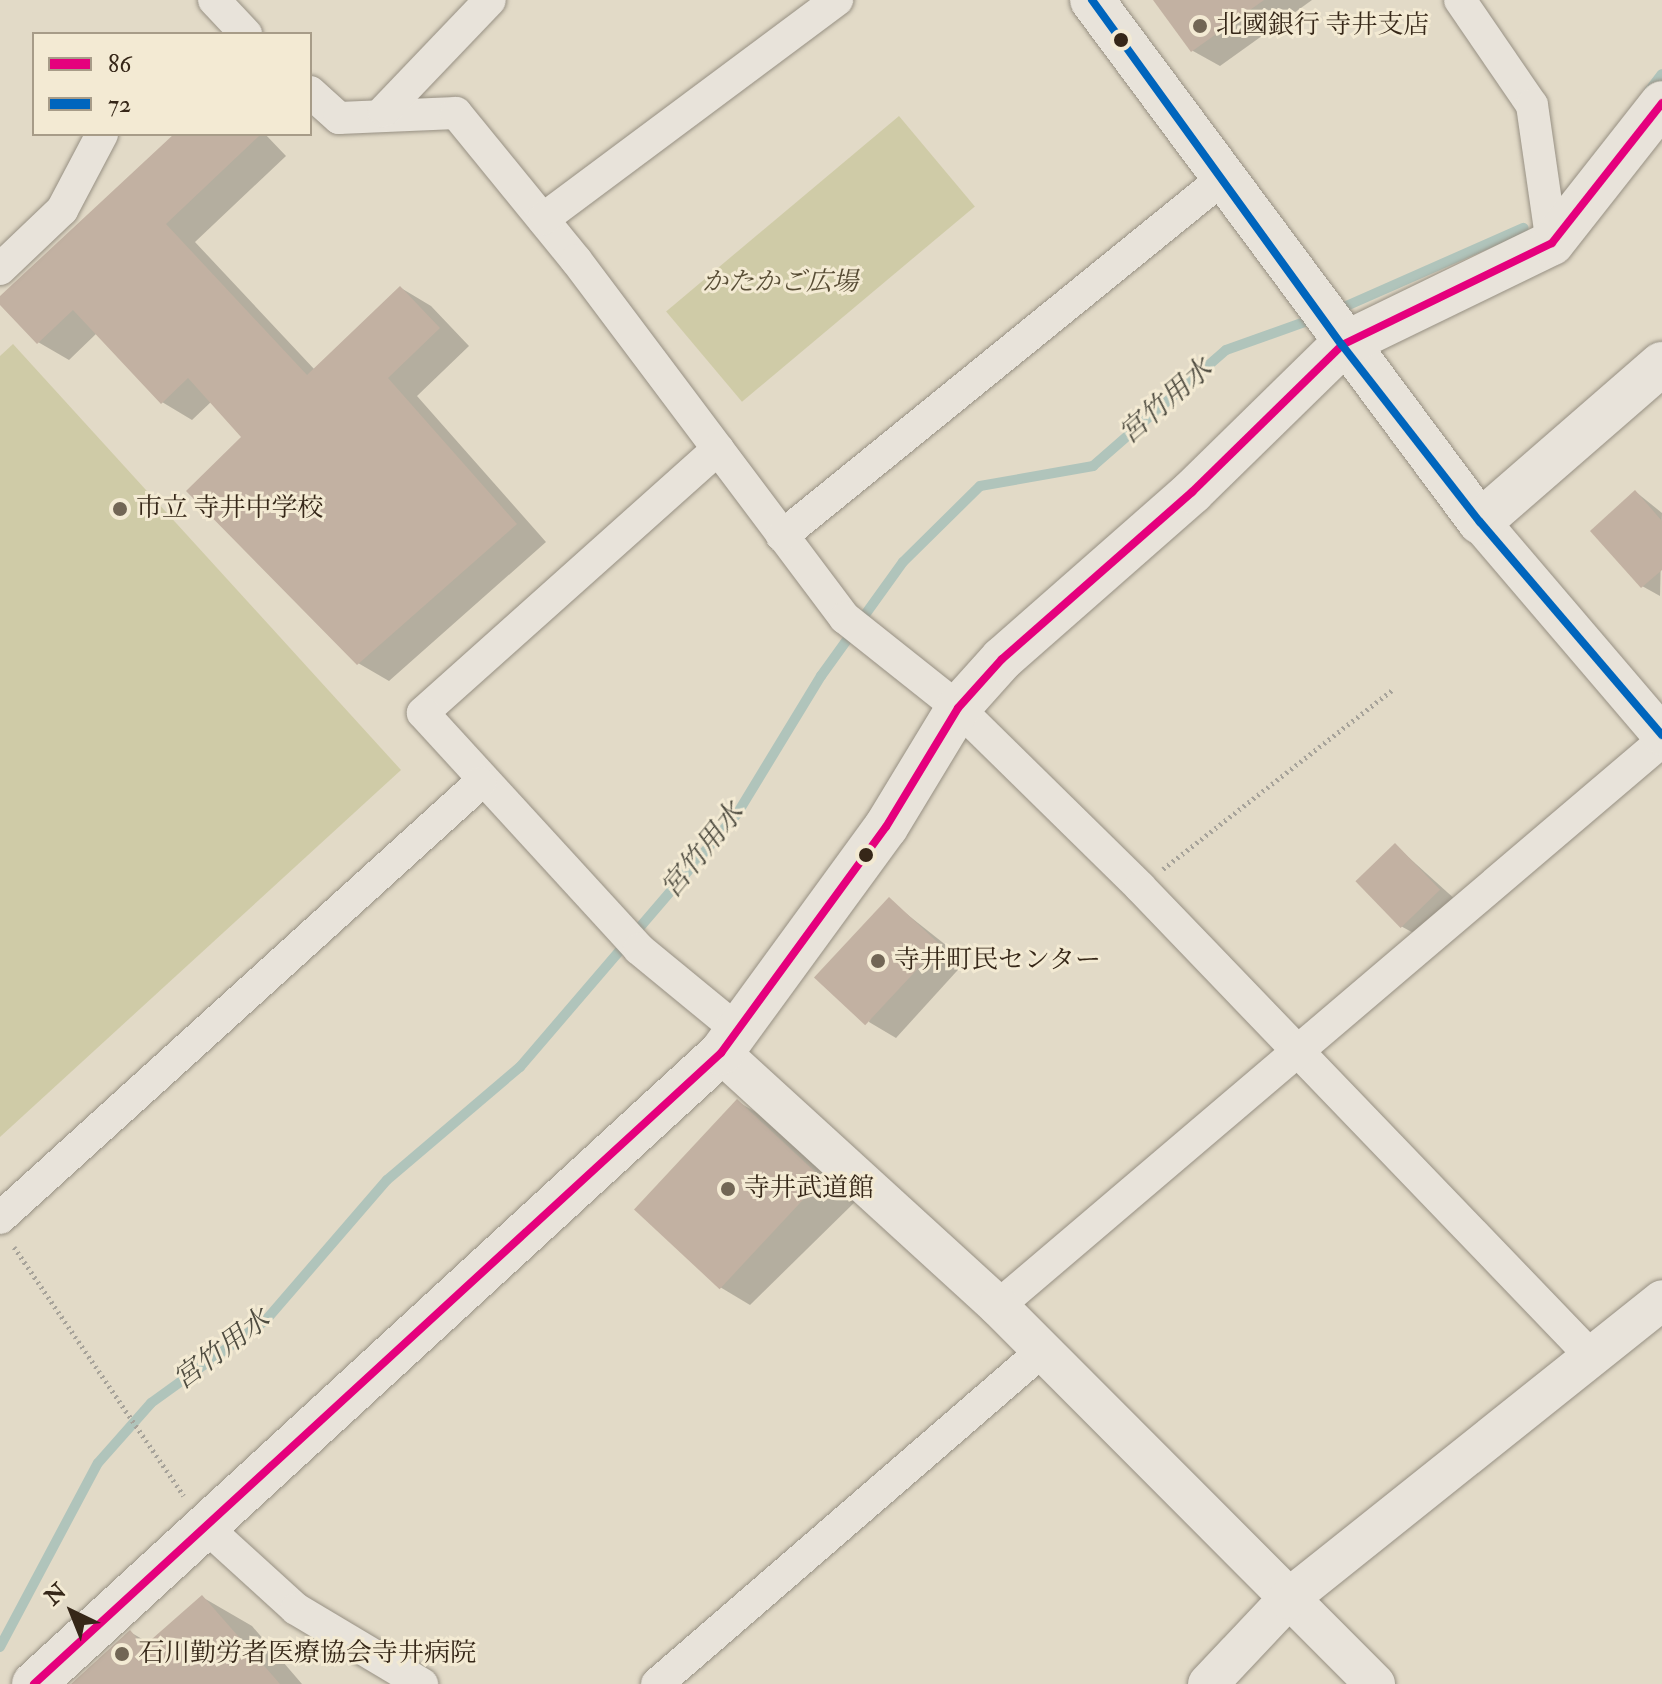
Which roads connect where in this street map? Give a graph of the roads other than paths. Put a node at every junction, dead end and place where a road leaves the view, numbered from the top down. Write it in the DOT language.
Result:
graph roads {
  1 [pos="490,0"];
  2 [pos="837,0"];
  3 [pos="1092,0"];
  4 [pos="1460,0"];
  5 [pos="312,94"];
  6 [pos="1662,103"];
  7 [pos="384,111"];
  8 [pos="101,136"];
  9 [pos="1222,179"];
  10 [pos="543,219"];
  11 [pos="1552,243"];
  12 [pos="0,269"];
  13 [pos="1328,325"];
  14 [pos="1662,364"];
  15 [pos="718,449"];
  16 [pos="1480,522"];
  17 [pos="782,536"];
  18 [pos="958,708"];
  19 [pos="1662,738"];
  20 [pos="480,783"];
  21 [pos="730,1042"];
  22 [pos="1294,1055"];
  23 [pos="4,1228"];
  24 [pos="1662,1300"];
  25 [pos="998,1306"];
  26 [pos="1041,1352"];
  27 [pos="1590,1355"];
  28 [pos="207,1528"];
  29 [pos="1288,1599"];
  30 [pos="34,1684"];
  31 [pos="422,1684"];
  32 [pos="657,1684"];
  33 [pos="1208,1684"];
  34 [pos="1375,1684"];
  1 -- 7 [label="street"];
  2 -- 10 [label="street"];
  3 -- 9 [label="main road"];
  4 -- 11 [label="street"];
  5 -- 7 [label="street"];
  6 -- 11 [label="main road"];
  7 -- 10 [label="street"];
  8 -- 12 [label="street"];
  9 -- 13 [label="main road"];
  9 -- 17 [label="street"];
  10 -- 15 [label="street"];
  11 -- 13 [label="main road"];
  13 -- 16 [label="main road"];
  13 -- 18 [label="main road"];
  14 -- 16 [label="main road"];
  15 -- 17 [label="street"];
  15 -- 20 [label="street"];
  16 -- 19 [label="street"];
  17 -- 18 [label="street"];
  18 -- 21 [label="main road"];
  18 -- 22 [label="street"];
  19 -- 22 [label="street"];
  20 -- 21 [label="street"];
  20 -- 23 [label="street"];
  21 -- 25 [label="street"];
  21 -- 28 [label="main road"];
  22 -- 25 [label="street"];
  22 -- 27 [label="street"];
  24 -- 27 [label="street"];
  25 -- 26 [label="street"];
  26 -- 29 [label="street"];
  26 -- 32 [label="street"];
  27 -- 29 [label="street"];
  28 -- 30 [label="main road"];
  28 -- 31 [label="street"];
  29 -- 33 [label="street"];
  29 -- 34 [label="street"];
}
